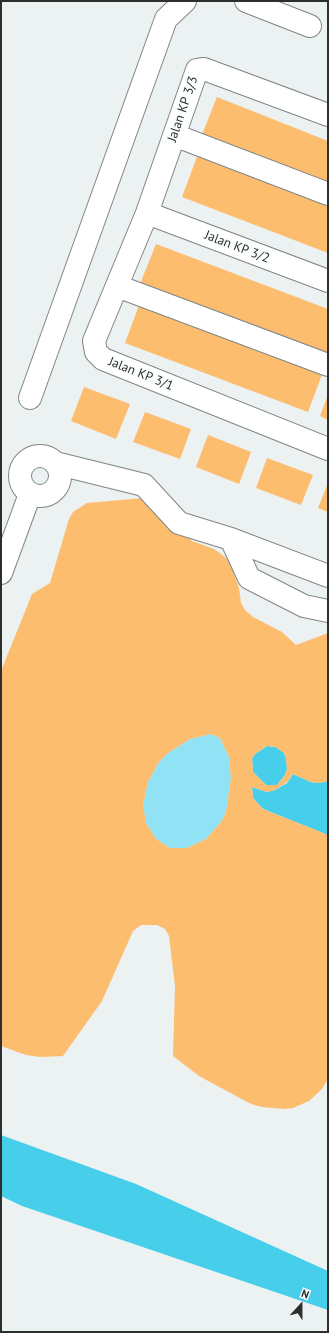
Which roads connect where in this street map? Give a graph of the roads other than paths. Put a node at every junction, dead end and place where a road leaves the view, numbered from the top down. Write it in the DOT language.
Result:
graph roads {
  1 [pos="185,1"];
  2 [pos="252,2"];
  3 [pos="310,26"];
  4 [pos="328,115"];
  5 [pos="174,135"];
  6 [pos="328,194"];
  7 [pos="147,213"];
  8 [pos="328,281"];
  9 [pos="117,286"];
  10 [pos="328,365"];
  11 [pos="30,398"];
  12 [pos="328,449"];
  13 [pos="56,463"];
  14 [pos="30,494"];
  15 [pos="231,539"];
  16 [pos="1,573"];
  17 [pos="328,576"];
  18 [pos="328,611"];
  1 -- 11 [label="street"];
  2 -- 3 [label="street"];
  4 -- 5 [label="street, Jalan KP 3/3"];
  5 -- 6 [label="street"];
  5 -- 7 [label="street, Jalan KP 3/3"];
  7 -- 8 [label="street, Jalan KP 3/2"];
  7 -- 9 [label="street, Jalan KP 3/1"];
  9 -- 10 [label="street"];
  9 -- 12 [label="street, Jalan KP 3/1"];
  13 -- 14 [label="street"];
  13 -- 14 [label="street"];
  13 -- 15 [label="street"];
  14 -- 16 [label="street"];
  15 -- 17 [label="street"];
  15 -- 18 [label="street"];
}
